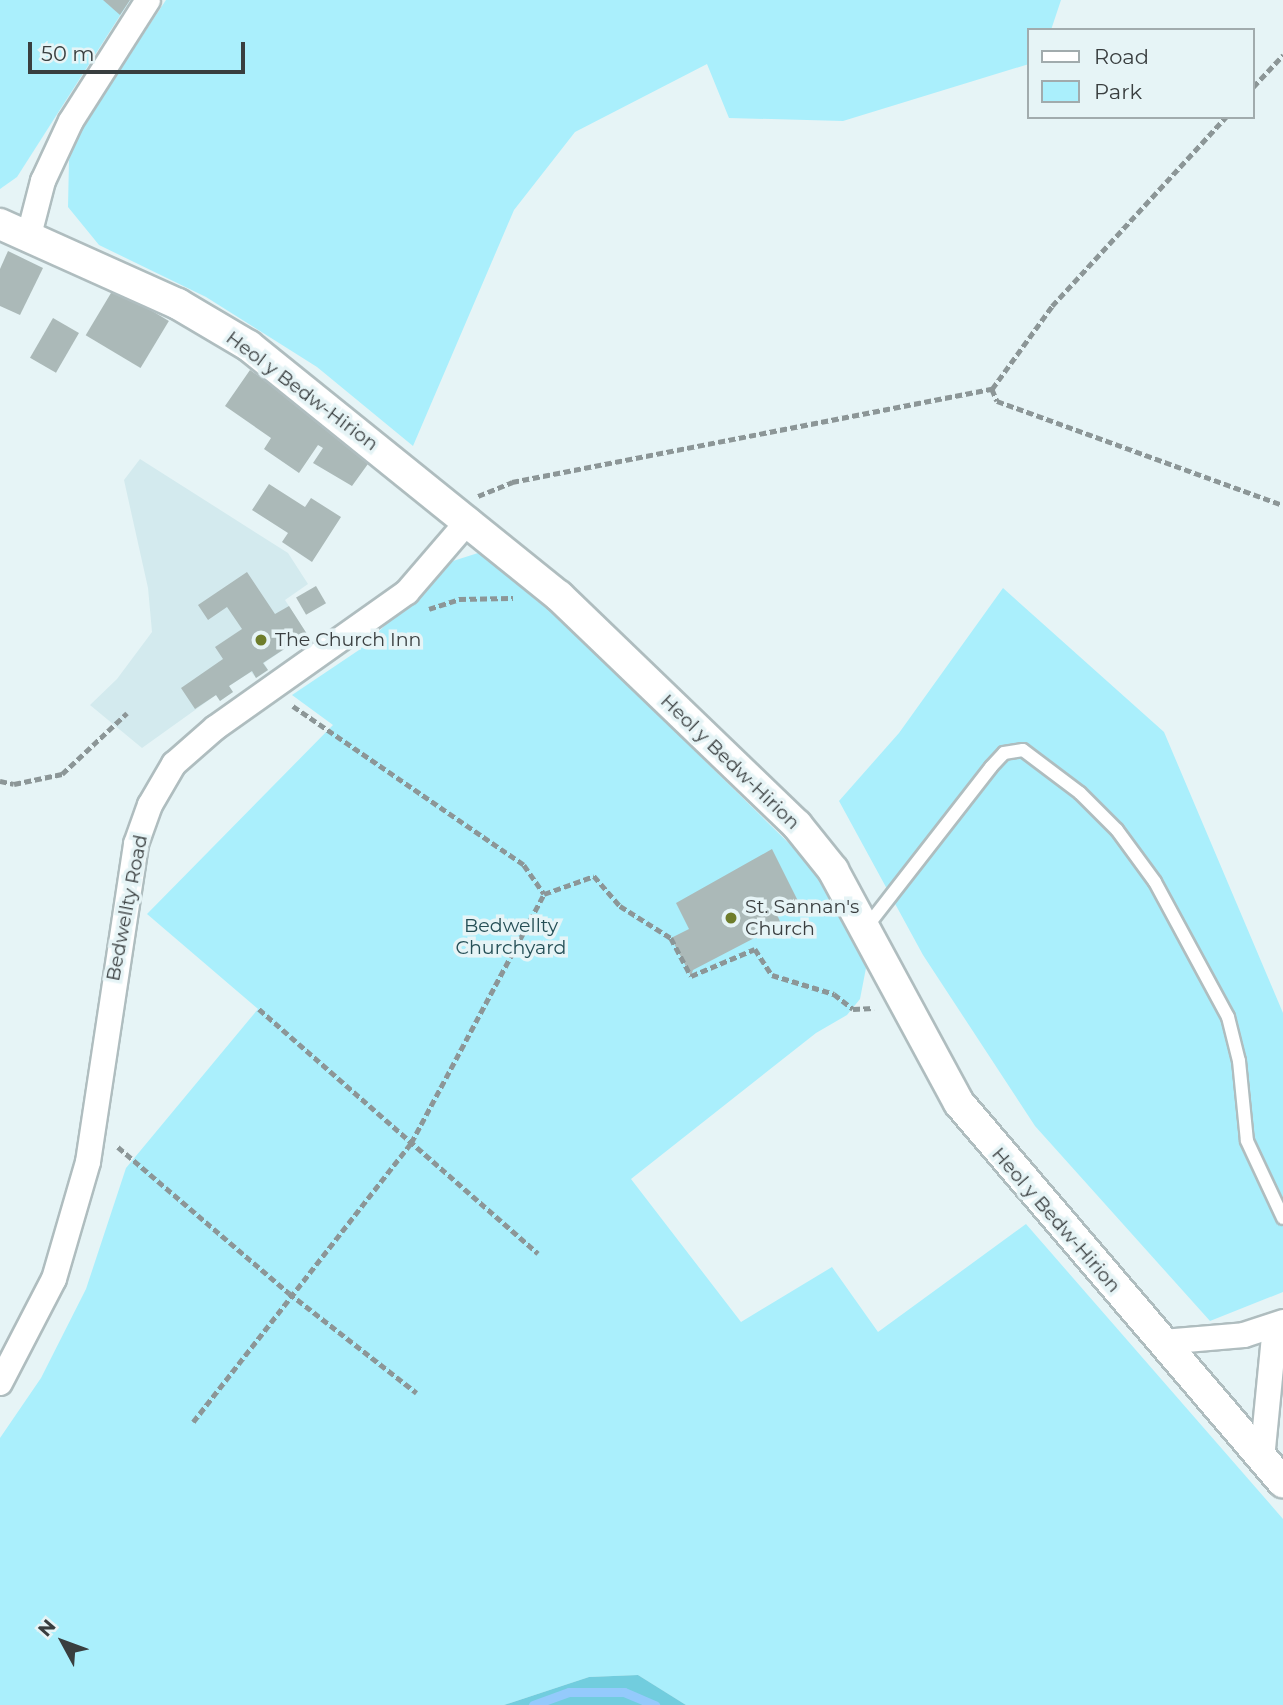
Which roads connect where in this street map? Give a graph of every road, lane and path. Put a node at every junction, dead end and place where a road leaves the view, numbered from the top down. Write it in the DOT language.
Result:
graph roads {
  1 [pos="148,0"];
  2 [pos="1283,55"];
  3 [pos="1255,85"];
  4 [pos="1224,119"];
  5 [pos="0,224"];
  6 [pos="29,235"];
  7 [pos="992,389"];
  8 [pos="1283,505"];
  9 [pos="465,517"];
  10 [pos="516,598"];
  11 [pos="417,615"];
  12 [pos="277,686"];
  13 [pos="127,713"];
  14 [pos="0,781"];
  15 [pos="544,894"];
  16 [pos="864,929"];
  17 [pos="906,1007"];
  18 [pos="258,1009"];
  19 [pos="411,1143"];
  20 [pos="131,1160"];
  21 [pos="1283,1218"];
  22 [pos="538,1253"];
  23 [pos="289,1293"];
  24 [pos="1279,1324"];
  25 [pos="1163,1342"];
  26 [pos="0,1383"];
  27 [pos="418,1393"];
  28 [pos="192,1422"];
  29 [pos="1262,1459"];
  30 [pos="1283,1483"];
  1 -- 6 [label="street"];
  2 -- 3 [label="path"];
  4 -- 7 [label="path"];
  5 -- 6 [label="street, Heol y Bedw-Hirion"];
  6 -- 9 [label="street, Heol y Bedw-Hirion"];
  7 -- 8 [label="path"];
  7 -- 9 [label="path"];
  9 -- 12 [label="street, Bedwellty Road"];
  9 -- 16 [label="street, Heol y Bedw-Hirion"];
  10 -- 11 [label="path"];
  12 -- 15 [label="path"];
  12 -- 26 [label="street, Bedwellty Road"];
  13 -- 14 [label="path"];
  15 -- 17 [label="path"];
  15 -- 19 [label="path"];
  16 -- 17 [label="street, Heol y Bedw-Hirion"];
  16 -- 21 [label="lane"];
  17 -- 25 [label="street, Heol y Bedw-Hirion"];
  18 -- 19 [label="path"];
  19 -- 22 [label="path"];
  19 -- 23 [label="path"];
  20 -- 23 [label="path"];
  23 -- 27 [label="path"];
  23 -- 28 [label="path"];
  24 -- 25 [label="street"];
  24 -- 29 [label="street"];
  25 -- 29 [label="street, Heol y Bedw-Hirion"];
  29 -- 30 [label="street, Heol y Bedw-Hirion"];
}
